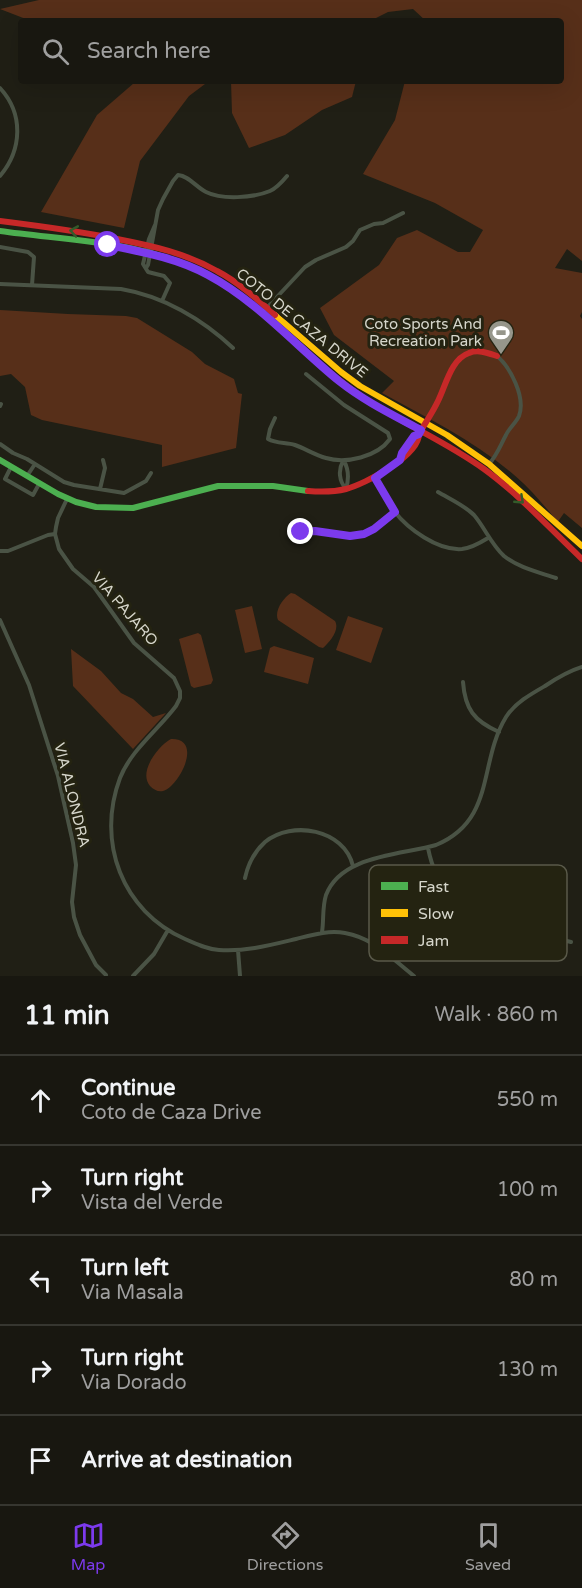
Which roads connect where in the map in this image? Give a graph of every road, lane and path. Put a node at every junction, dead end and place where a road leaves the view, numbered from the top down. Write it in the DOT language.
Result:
graph roads {
  1 [pos="0,88"];
  2 [pos="0,176"];
  3 [pos="287,176"];
  4 [pos="403,213"];
  5 [pos="0,221"];
  6 [pos="0,231"];
  7 [pos="0,247"];
  8 [pos="149,249"];
  9 [pos="0,284"];
  10 [pos="32,285"];
  11 [pos="162,301"];
  12 [pos="268,307"];
  13 [pos="262,313"];
  14 [pos="233,348"];
  15 [pos="497,356"];
  16 [pos="306,374"];
  17 [pos="275,418"];
  18 [pos="425,424"];
  19 [pos="420,432"];
  20 [pos="0,444"];
  21 [pos="0,460"];
  22 [pos="103,460"];
  23 [pos="343,460"];
  24 [pos="35,464"];
  25 [pos="489,464"];
  26 [pos="11,467"];
  27 [pos="151,473"];
  28 [pos="27,477"];
  29 [pos="375,478"];
  30 [pos="39,484"];
  31 [pos="100,489"];
  32 [pos="346,489"];
  33 [pos="438,492"];
  34 [pos="67,499"];
  35 [pos="395,512"];
  36 [pos="301,532"];
  37 [pos="55,534"];
  38 [pos="488,538"];
  39 [pos="582,546"];
  40 [pos="0,551"];
  41 [pos="582,559"];
  42 [pos="556,578"];
  43 [pos="0,620"];
  44 [pos="582,667"];
  45 [pos="463,682"];
  46 [pos="499,732"];
  47 [pos="428,848"];
  48 [pos="432,865"];
  49 [pos="353,866"];
  50 [pos="245,878"];
  51 [pos="168,930"];
  52 [pos="322,932"];
  53 [pos="369,940"];
  54 [pos="567,941"];
  55 [pos="571,942"];
  56 [pos="238,950"];
  57 [pos="396,961"];
  58 [pos="106,975"];
  59 [pos="133,976"];
  60 [pos="240,976"];
  61 [pos="414,976"];
  1 -- 2 [label="street"];
  3 -- 8 [label="street"];
  4 -- 12 [label="street"];
  8 -- 5 [label="main road, COTO DE CAZA DRIVE, one-way"];
  6 -- 8 [label="main road, COTO DE CAZA DRIVE"];
  7 -- 10 [label="street"];
  8 -- 11 [label="street"];
  8 -- 12 [label="main road, COTO DE CAZA DRIVE"];
  8 -- 13 [label="main road, COTO DE CAZA DRIVE"];
  9 -- 10 [label="street"];
  10 -- 11 [label="street"];
  11 -- 14 [label="street"];
  12 -- 13 [label="street"];
  12 -- 18 [label="main road, COTO DE CAZA DRIVE"];
  13 -- 19 [label="main road, COTO DE CAZA DRIVE"];
  15 -- 18 [label="main road"];
  15 -- 25 [label="street"];
  16 -- 23 [label="street"];
  17 -- 23 [label="street"];
  18 -- 19 [label="main road"];
  18 -- 25 [label="main road, COTO DE CAZA DRIVE"];
  19 -- 29 [label="main road"];
  19 -- 41 [label="main road, COTO DE CAZA DRIVE, one-way"];
  20 -- 24 [label="street"];
  21 -- 26 [label="main road"];
  22 -- 31 [label="street"];
  23 -- 32 [label="street"];
  23 -- 32 [label="street"];
  24 -- 28 [label="street"];
  24 -- 31 [label="street"];
  25 -- 39 [label="main road, COTO DE CAZA DRIVE"];
  26 -- 28 [label="main road"];
  26 -- 30 [label="street"];
  27 -- 31 [label="street"];
  28 -- 30 [label="main road"];
  29 -- 32 [label="main road"];
  29 -- 35 [label="street"];
  30 -- 34 [label="main road"];
  32 -- 34 [label="main road"];
  33 -- 38 [label="street"];
  34 -- 37 [label="street"];
  35 -- 36 [label="street"];
  35 -- 38 [label="street"];
  37 -- 40 [label="street"];
  37 -- 51 [label="street, VIA PAJARO"];
  38 -- 42 [label="street"];
  43 -- 58 [label="street, VIA ALONDRA"];
  44 -- 46 [label="street"];
  45 -- 46 [label="street"];
  46 -- 47 [label="street"];
  47 -- 48 [label="street"];
  47 -- 49 [label="street"];
  49 -- 50 [label="street"];
  49 -- 52 [label="street"];
  51 -- 56 [label="street, VIA PAJARO"];
  51 -- 59 [label="street"];
  52 -- 53 [label="street, VIA PAJARO"];
  52 -- 56 [label="street, VIA PAJARO"];
  54 -- 55 [label="street"];
  56 -- 60 [label="street"];
  57 -- 61 [label="street, VIA PAJARO"];
}
